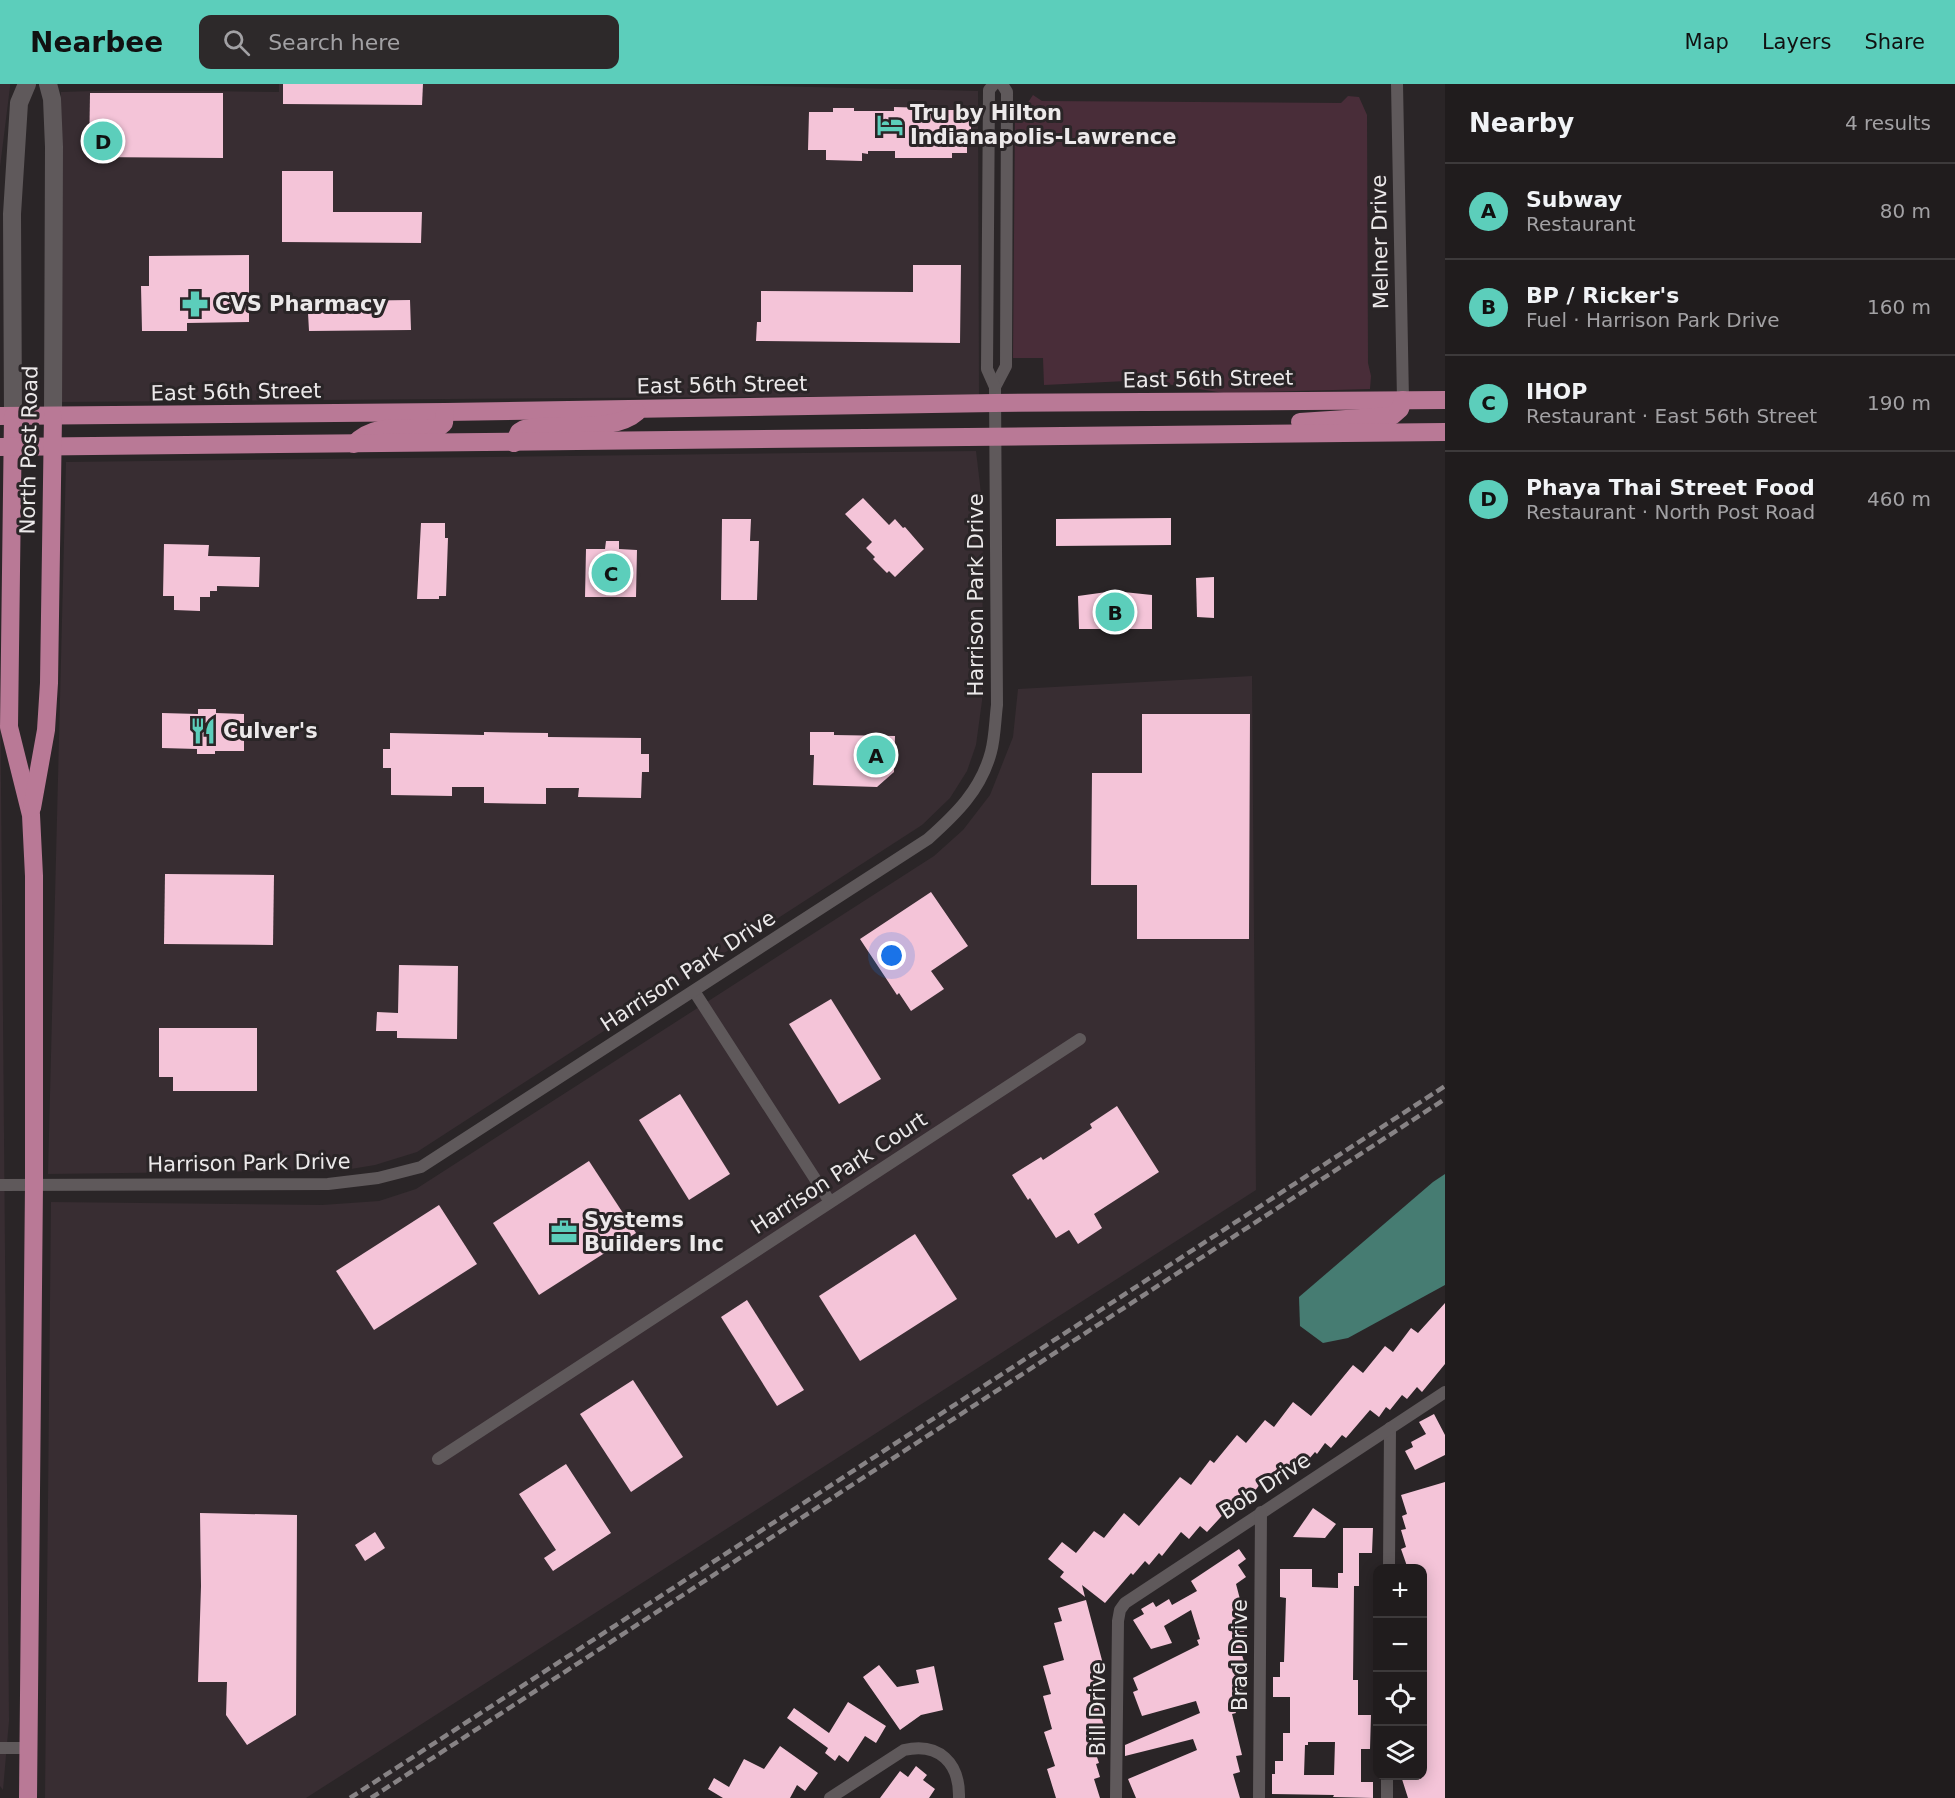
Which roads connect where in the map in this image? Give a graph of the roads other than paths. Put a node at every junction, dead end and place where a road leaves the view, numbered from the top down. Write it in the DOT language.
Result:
graph roads {
  1 [pos="27,84"];
  2 [pos="48,84"];
  3 [pos="994,84"];
  4 [pos="1002,84"];
  5 [pos="1397,84"];
  6 [pos="1403,400"];
  7 [pos="1445,400"];
  8 [pos="995,402"];
  9 [pos="640,409"];
  10 [pos="445,412"];
  11 [pos="6,416"];
  12 [pos="53,416"];
  13 [pos="1445,432"];
  14 [pos="1209,434"];
  15 [pos="995,437"];
  16 [pos="514,443"];
  17 [pos="354,444"];
  18 [pos="7,447"];
  19 [pos="52,447"];
  20 [pos="31,815"];
  21 [pos="694,991"];
  22 [pos="1080,1039"];
  23 [pos="0,1185"];
  24 [pos="34,1185"];
  25 [pos="830,1202"];
  26 [pos="1445,1392"];
  27 [pos="1390,1428"];
  28 [pos="438,1459"];
  29 [pos="1261,1512"];
  30 [pos="1389,1564"];
  31 [pos="1118,1621"];
  32 [pos="0,1748"];
  33 [pos="28,1748"];
  34 [pos="1387,1780"];
  35 [pos="28,1798"];
  36 [pos="830,1798"];
  37 [pos="959,1798"];
  38 [pos="1116,1798"];
  39 [pos="1259,1798"];
  40 [pos="1387,1798"];
  1 -- 11 [label="street, North Post Road"];
  2 -- 12 [label="street, North Post Road"];
  3 -- 8 [label="street"];
  4 -- 8 [label="street"];
  5 -- 6 [label="street, Melner Drive"];
  6 -- 7 [label="main road, East 56th Street"];
  6 -- 8 [label="main road, East 56th Street"];
  6 -- 14 [label="main road"];
  8 -- 9 [label="main road, East 56th Street"];
  8 -- 15 [label="street, Harrison Park Drive"];
  9 -- 10 [label="main road, East 56th Street"];
  9 -- 16 [label="main road"];
  10 -- 12 [label="main road, East 56th Street"];
  10 -- 17 [label="main road"];
  11 -- 12 [label="main road, East 56th Street"];
  11 -- 18 [label="main road, North Post Road"];
  12 -- 19 [label="main road, North Post Road"];
  13 -- 14 [label="main road"];
  14 -- 15 [label="main road"];
  15 -- 16 [label="main road"];
  15 -- 21 [label="street, Harrison Park Drive"];
  16 -- 17 [label="main road"];
  17 -- 19 [label="main road"];
  18 -- 19 [label="main road"];
  18 -- 20 [label="main road, North Post Road"];
  19 -- 20 [label="main road, North Post Road"];
  20 -- 24 [label="main road, North Post Road"];
  21 -- 24 [label="street, Harrison Park Drive"];
  21 -- 25 [label="street"];
  22 -- 25 [label="street, Harrison Park Court"];
  23 -- 24 [label="street, Harrison Park Drive"];
  24 -- 33 [label="main road, North Post Road"];
  25 -- 28 [label="street, Harrison Park Court"];
  26 -- 27 [label="street, Bob Drive"];
  27 -- 29 [label="street, Bob Drive"];
  27 -- 30 [label="street"];
  29 -- 31 [label="street, Bob Drive"];
  29 -- 39 [label="street, Brad Drive"];
  31 -- 38 [label="street, Bill Drive"];
  32 -- 33 [label="street"];
  33 -- 35 [label="main road, North Post Road"];
  34 -- 40 [label="street"];
  36 -- 37 [label="street"];
}
